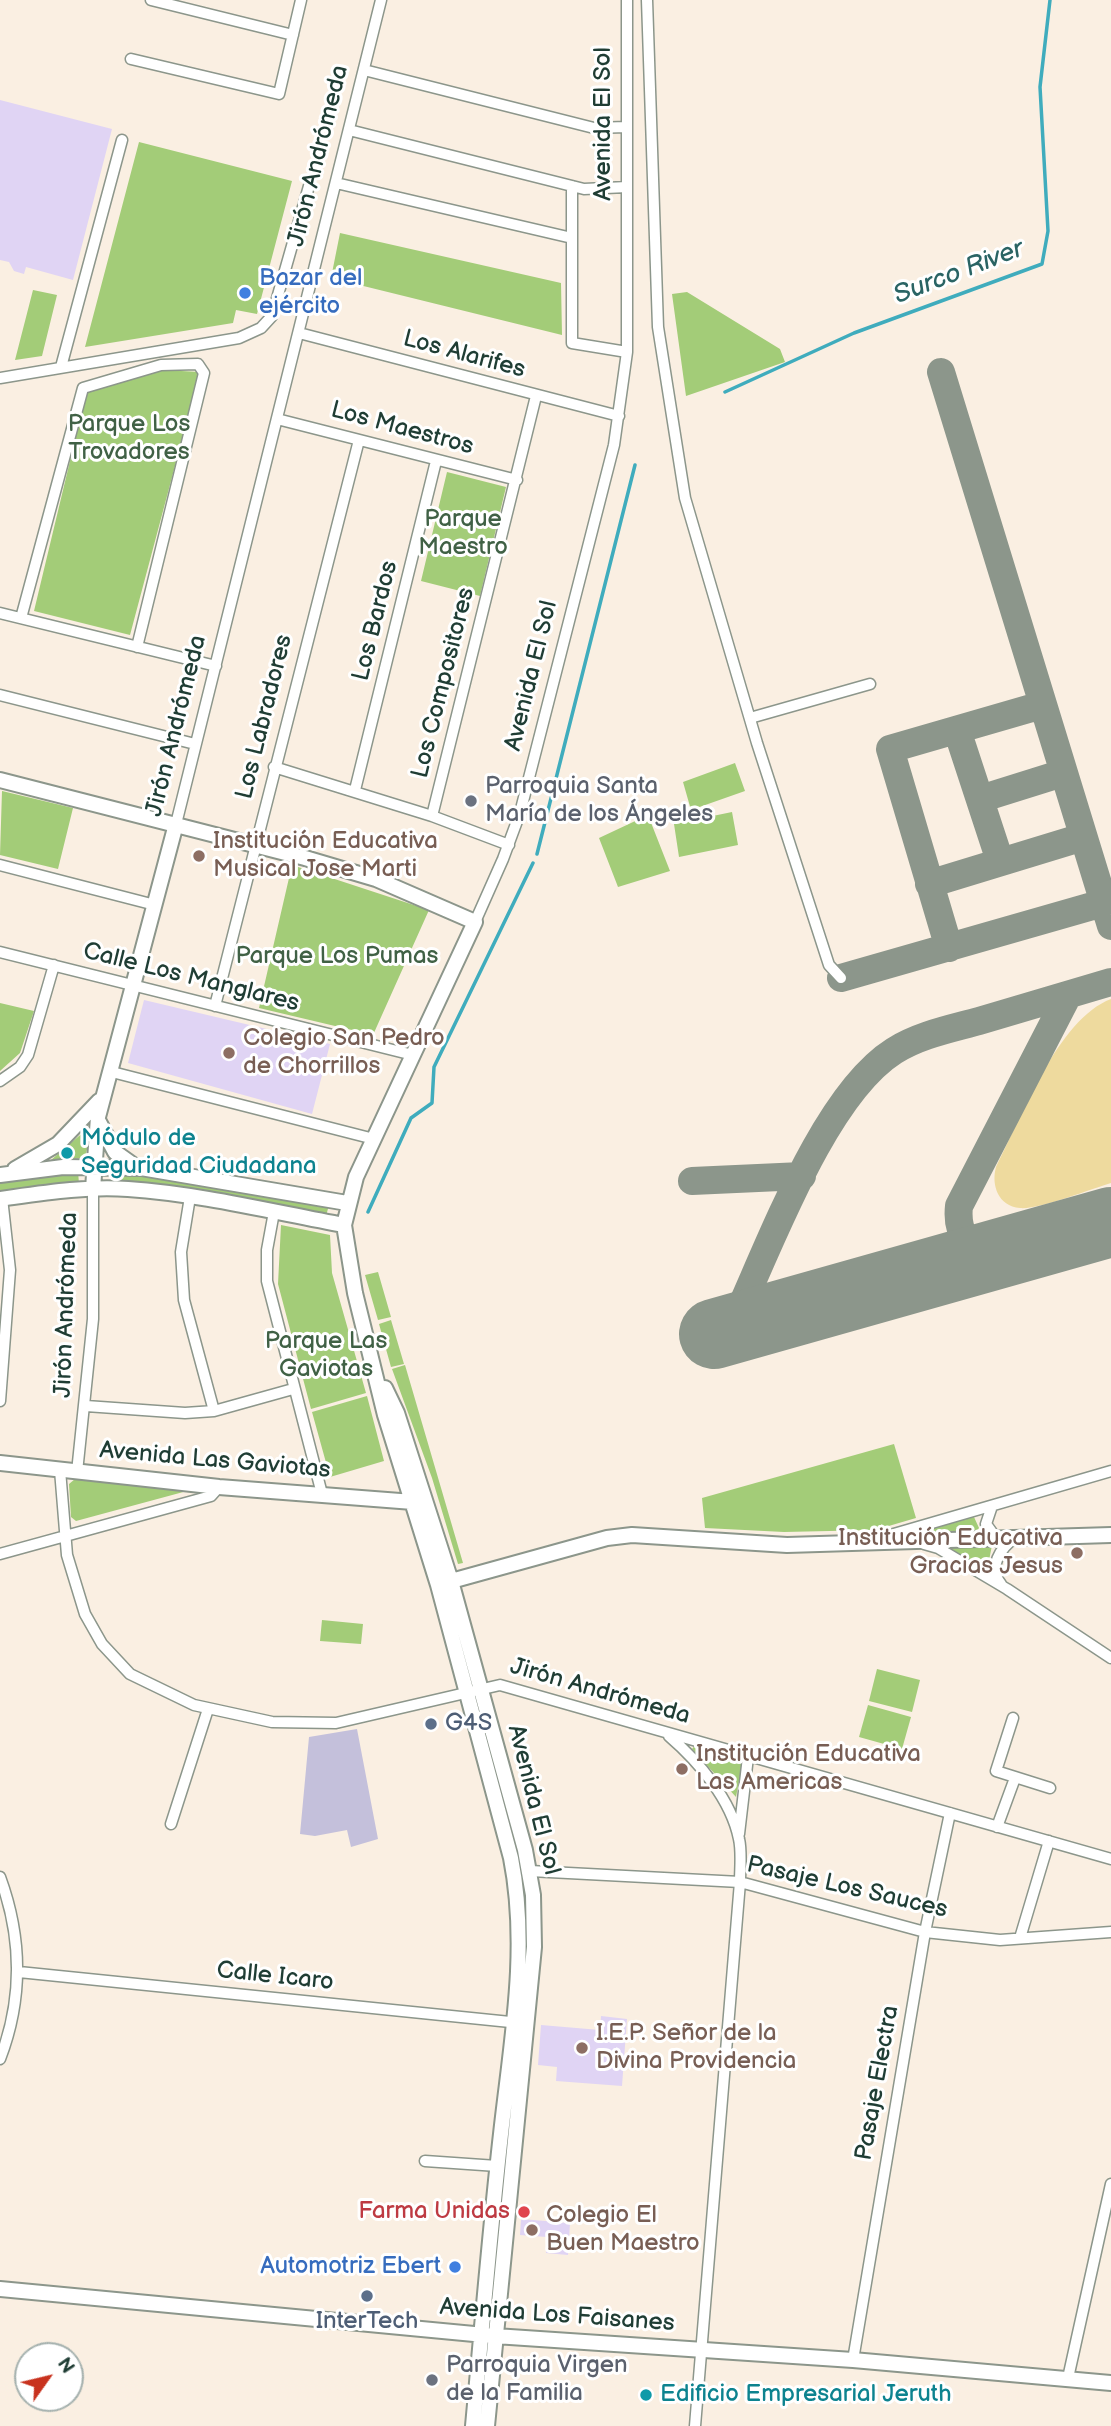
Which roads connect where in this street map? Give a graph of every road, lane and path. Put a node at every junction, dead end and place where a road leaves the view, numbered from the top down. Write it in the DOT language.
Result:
graph roads {
  1 [pos="151,0"];
  2 [pos="301,0"];
  3 [pos="382,0"];
  4 [pos="627,0"];
  5 [pos="647,0"];
  6 [pos="293,35"];
  7 [pos="131,60"];
  8 [pos="364,71"];
  9 [pos="626,127"];
  10 [pos="349,130"];
  11 [pos="122,140"];
  12 [pos="336,183"];
  13 [pos="309,186"];
  14 [pos="572,186"];
  15 [pos="626,187"];
  16 [pos="572,238"];
  17 [pos="299,333"];
  18 [pos="627,352"];
  19 [pos="61,367"];
  20 [pos="0,378"];
  21 [pos="536,397"];
  22 [pos="619,416"];
  23 [pos="277,419"];
  24 [pos="359,440"];
  25 [pos="436,461"];
  26 [pos="517,480"];
  27 [pos="0,613"];
  28 [pos="22,618"];
  29 [pos="137,647"];
  30 [pos="216,666"];
  31 [pos="870,684"];
  32 [pos="0,695"];
  33 [pos="750,718"];
  34 [pos="195,744"];
  35 [pos="274,767"];
  36 [pos="0,780"];
  37 [pos="355,790"];
  38 [pos="432,816"];
  39 [pos="176,824"];
  40 [pos="254,845"];
  41 [pos="509,845"];
  42 [pos="0,866"];
  43 [pos="155,905"];
  44 [pos="475,922"];
  45 [pos="0,952"];
  46 [pos="54,965"];
  47 [pos="841,978"];
  48 [pos="134,986"];
  49 [pos="215,1006"];
  50 [pos="413,1055"];
  51 [pos="112,1072"];
  52 [pos="0,1081"];
  53 [pos="104,1094"];
  54 [pos="98,1117"];
  55 [pos="374,1139"];
  56 [pos="94,1166"];
  57 [pos="141,1168"];
  58 [pos="0,1175"];
  59 [pos="93,1188"];
  60 [pos="190,1197"];
  61 [pos="1,1199"];
  62 [pos="347,1203"];
  63 [pos="274,1212"];
  64 [pos="344,1225"];
  65 [pos="5,1296"];
  66 [pos="1,1380"];
  67 [pos="293,1389"];
  68 [pos="0,1401"];
  69 [pos="86,1406"];
  70 [pos="214,1411"];
  71 [pos="0,1463"];
  72 [pos="60,1470"];
  73 [pos="1111,1471"];
  74 [pos="77,1472"];
  75 [pos="219,1487"];
  76 [pos="321,1494"];
  77 [pos="419,1500"];
  78 [pos="992,1506"];
  79 [pos="1111,1535"];
  80 [pos="1018,1536"];
  81 [pos="65,1537"];
  82 [pos="996,1538"];
  83 [pos="871,1541"];
  84 [pos="0,1554"];
  85 [pos="444,1583"];
  86 [pos="1007,1589"];
  87 [pos="1111,1658"];
  88 [pos="481,1688"];
  89 [pos="466,1692"];
  90 [pos="208,1709"];
  91 [pos="1013,1718"];
  92 [pos="666,1733"];
  93 [pos="748,1757"];
  94 [pos="1015,1778"];
  95 [pos="1051,1788"];
  96 [pos="950,1812"];
  97 [pos="171,1824"];
  98 [pos="997,1826"];
  99 [pos="739,1838"];
  100 [pos="1049,1841"];
  101 [pos="1111,1859"];
  102 [pos="530,1871"];
  103 [pos="0,1877"];
  104 [pos="740,1882"];
  105 [pos="925,1932"];
  106 [pos="1111,1932"];
  107 [pos="1020,1938"];
  108 [pos="19,1972"];
  109 [pos="520,2023"];
  110 [pos="0,2059"];
  111 [pos="425,2161"];
  112 [pos="497,2166"];
  113 [pos="1111,2184"];
  114 [pos="0,2289"];
  115 [pos="488,2335"];
  116 [pos="701,2349"];
  117 [pos="853,2360"];
  118 [pos="1068,2378"];
  119 [pos="1111,2383"];
  120 [pos="473,2426"];
  121 [pos="487,2426"];
  122 [pos="695,2426"];
  1 -- 6 [label="street"];
  2 -- 6 [label="street"];
  3 -- 8 [label="street, Jirón Andrómeda"];
  4 -- 9 [label="street, Avenida El Sol"];
  5 -- 33 [label="street"];
  6 -- 7 [label="street"];
  8 -- 9 [label="street"];
  8 -- 10 [label="street, Jirón Andrómeda"];
  9 -- 15 [label="street, Avenida El Sol"];
  10 -- 12 [label="street, Jirón Andrómeda"];
  10 -- 14 [label="street"];
  11 -- 19 [label="street"];
  12 -- 16 [label="street"];
  12 -- 17 [label="street, Jirón Andrómeda"];
  13 -- 19 [label="street"];
  14 -- 15 [label="street"];
  14 -- 16 [label="street"];
  15 -- 18 [label="street, Avenida El Sol"];
  16 -- 18 [label="street"];
  17 -- 21 [label="street, Los Alarifes"];
  17 -- 23 [label="street, Jirón Andrómeda"];
  18 -- 22 [label="street, Avenida El Sol"];
  19 -- 20 [label="street"];
  21 -- 22 [label="street, Los Alarifes"];
  21 -- 26 [label="street, Los Compositores"];
  22 -- 41 [label="street, Avenida El Sol"];
  23 -- 24 [label="street, Los Maestros"];
  23 -- 30 [label="street, Jirón Andrómeda"];
  24 -- 25 [label="street, Los Maestros"];
  24 -- 35 [label="street, Los Labradores"];
  25 -- 26 [label="street, Los Maestros"];
  25 -- 37 [label="street, Los Bardos"];
  26 -- 38 [label="street, Los Compositores"];
  27 -- 28 [label="street"];
  28 -- 29 [label="street"];
  28 -- 29 [label="street"];
  29 -- 30 [label="street"];
  30 -- 34 [label="street, Jirón Andrómeda"];
  31 -- 33 [label="street"];
  32 -- 34 [label="street"];
  33 -- 47 [label="street"];
  34 -- 39 [label="street, Jirón Andrómeda"];
  35 -- 37 [label="street"];
  35 -- 40 [label="street, Los Labradores"];
  36 -- 39 [label="street"];
  37 -- 38 [label="street"];
  38 -- 41 [label="street"];
  39 -- 40 [label="street"];
  39 -- 43 [label="street, Jirón Andrómeda"];
  40 -- 44 [label="street"];
  40 -- 49 [label="street, Los Labradores"];
  41 -- 44 [label="street, Avenida El Sol"];
  42 -- 43 [label="street"];
  43 -- 48 [label="street, Jirón Andrómeda"];
  44 -- 50 [label="street, Avenida El Sol"];
  45 -- 46 [label="street, Calle Los Manglares"];
  46 -- 48 [label="street, Calle Los Manglares"];
  46 -- 52 [label="street"];
  48 -- 49 [label="street, Calle Los Manglares"];
  48 -- 51 [label="street, Jirón Andrómeda"];
  49 -- 50 [label="street, Calle Los Manglares"];
  50 -- 55 [label="street, Avenida El Sol"];
  51 -- 53 [label="street, Jirón Andrómeda"];
  51 -- 55 [label="street"];
  53 -- 54 [label="street, Jirón Andrómeda"];
  53 -- 58 [label="street"];
  54 -- 56 [label="street, Jirón Andrómeda"];
  54 -- 57 [label="street"];
  55 -- 62 [label="street, Avenida El Sol"];
  56 -- 57 [label="street"];
  56 -- 58 [label="street"];
  56 -- 59 [label="street, Jirón Andrómeda"];
  57 -- 62 [label="street"];
  59 -- 60 [label="street"];
  59 -- 61 [label="street"];
  59 -- 69 [label="street, Jirón Andrómeda"];
  60 -- 63 [label="street"];
  60 -- 70 [label="street"];
  61 -- 65 [label="street"];
  62 -- 64 [label="street, Avenida El Sol"];
  63 -- 64 [label="street"];
  63 -- 67 [label="street"];
  64 -- 77 [label="street, Avenida El Sol"];
  65 -- 66 [label="street"];
  66 -- 68 [label="street"];
  67 -- 70 [label="street"];
  67 -- 76 [label="street"];
  69 -- 70 [label="street"];
  69 -- 74 [label="street, Jirón Andrómeda"];
  71 -- 72 [label="street, Avenida Las Gaviotas"];
  72 -- 74 [label="street, Avenida Las Gaviotas"];
  72 -- 81 [label="street, Jirón Andrómeda"];
  73 -- 78 [label="street"];
  74 -- 75 [label="street, Avenida Las Gaviotas"];
  75 -- 76 [label="street, Avenida Las Gaviotas"];
  75 -- 81 [label="street"];
  76 -- 77 [label="street, Avenida Las Gaviotas"];
  77 -- 85 [label="street, Avenida El Sol"];
  78 -- 82 [label="street"];
  78 -- 83 [label="street"];
  79 -- 80 [label="street"];
  80 -- 82 [label="street"];
  80 -- 86 [label="street"];
  81 -- 84 [label="street"];
  81 -- 90 [label="street, Jirón Andrómeda"];
  82 -- 83 [label="street"];
  83 -- 85 [label="street"];
  83 -- 86 [label="street"];
  85 -- 88 [label="street, Avenida El Sol"];
  85 -- 89 [label="street, Avenida El Sol"];
  86 -- 87 [label="street"];
  88 -- 89 [label="street, Jirón Andrómeda"];
  88 -- 92 [label="street, Jirón Andrómeda"];
  88 -- 102 [label="street, Avenida El Sol"];
  89 -- 90 [label="street, Jirón Andrómeda"];
  89 -- 109 [label="street, Avenida El Sol"];
  90 -- 97 [label="street"];
  91 -- 94 [label="street"];
  92 -- 93 [label="street, Jirón Andrómeda"];
  92 -- 99 [label="street"];
  93 -- 96 [label="street, Jirón Andrómeda"];
  93 -- 99 [label="street"];
  94 -- 95 [label="street"];
  94 -- 98 [label="street"];
  96 -- 98 [label="street, Jirón Andrómeda"];
  96 -- 105 [label="street, Pasaje Electra"];
  98 -- 100 [label="street, Jirón Andrómeda"];
  99 -- 104 [label="street"];
  100 -- 101 [label="street, Jirón Andrómeda"];
  100 -- 107 [label="street"];
  102 -- 104 [label="street, Pasaje Los Sauces"];
  102 -- 109 [label="street, Avenida El Sol"];
  103 -- 108 [label="street"];
  104 -- 105 [label="street, Pasaje Los Sauces"];
  104 -- 116 [label="street"];
  105 -- 107 [label="street, Pasaje Los Sauces"];
  105 -- 117 [label="street, Pasaje Electra"];
  106 -- 107 [label="street, Pasaje Los Sauces"];
  108 -- 109 [label="street, Calle Icaro"];
  108 -- 110 [label="street"];
  109 -- 112 [label="street, Avenida El Sol"];
  109 -- 115 [label="street, Avenida El Sol"];
  111 -- 112 [label="street"];
  112 -- 115 [label="street, Avenida El Sol"];
  113 -- 118 [label="street"];
  114 -- 115 [label="street, Avenida Los Faisanes"];
  115 -- 116 [label="street, Avenida Los Faisanes"];
  115 -- 120 [label="street, Avenida El Sol"];
  115 -- 121 [label="street, Avenida El Sol"];
  116 -- 117 [label="street, Avenida Los Faisanes"];
  116 -- 122 [label="street"];
  117 -- 118 [label="street, Avenida Los Faisanes"];
  118 -- 119 [label="street, Avenida Los Faisanes"];
}
